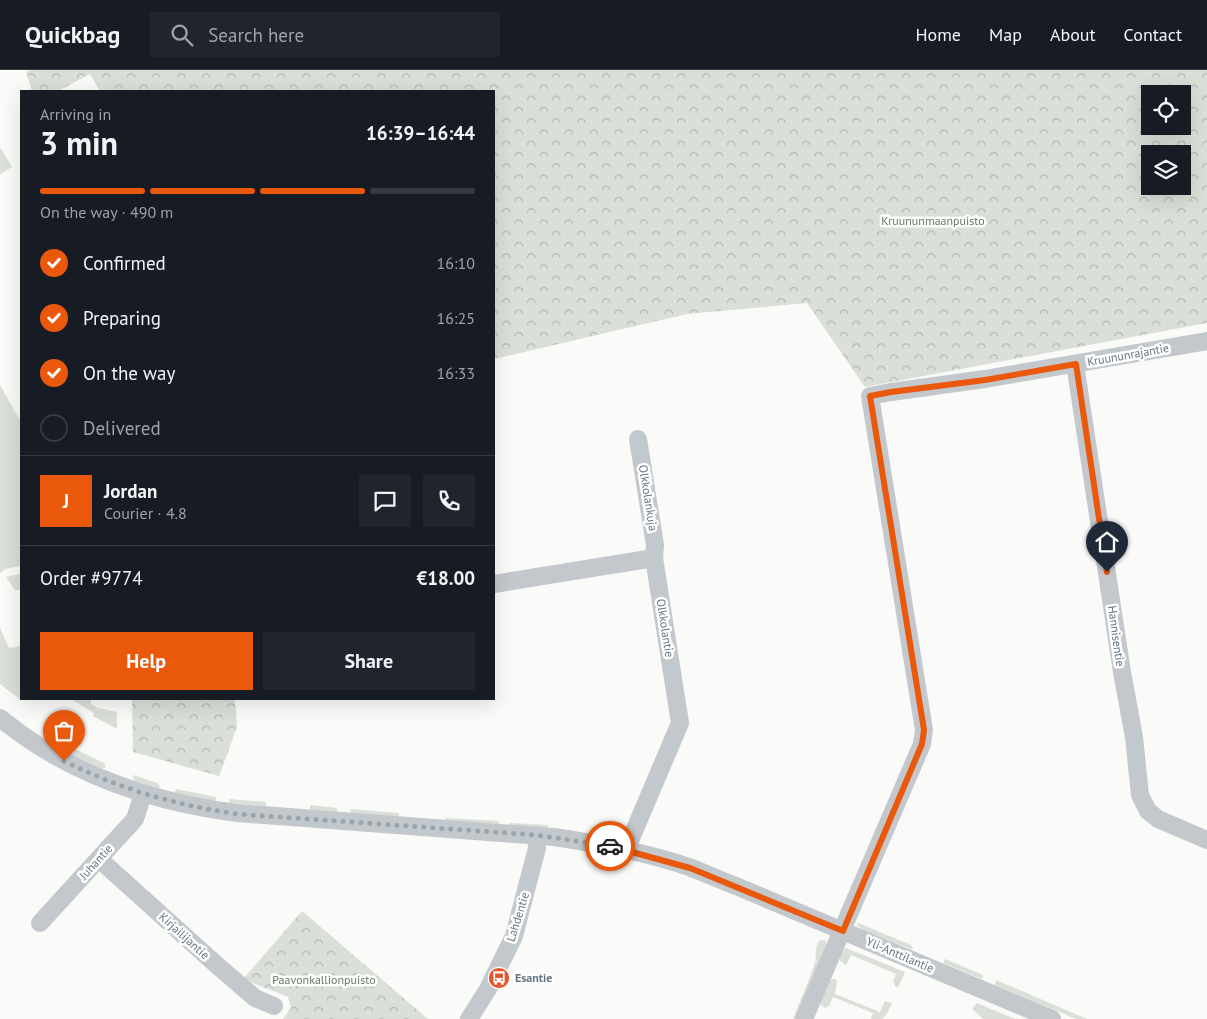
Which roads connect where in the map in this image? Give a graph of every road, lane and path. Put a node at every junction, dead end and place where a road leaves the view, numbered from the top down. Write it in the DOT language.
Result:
graph roads {
  1 [pos="1207,341"];
  2 [pos="1076,364"];
  3 [pos="638,439"];
  4 [pos="654,558"];
  5 [pos="495,584"];
  6 [pos="0,718"];
  7 [pos="144,794"];
  8 [pos="536,835"];
  9 [pos="1207,840"];
  10 [pos="626,850"];
  11 [pos="99,859"];
  12 [pos="40,923"];
  13 [pos="843,931"];
  14 [pos="274,1006"];
  15 [pos="469,1019"];
  16 [pos="804,1019"];
  17 [pos="1052,1019"];
  1 -- 2 [label="street, Kruununrajantie"];
  2 -- 9 [label="street, Hannisentie"];
  2 -- 13 [label="street, Kruununrajantie"];
  3 -- 4 [label="street, Olkkolankuja"];
  4 -- 5 [label="street"];
  4 -- 10 [label="street, Olkkolantie"];
  6 -- 7 [label="street, Yli-Anttilantie"];
  7 -- 8 [label="street, Yli-Anttilantie"];
  7 -- 11 [label="street, Juhantie"];
  8 -- 10 [label="street, Yli-Anttilantie"];
  8 -- 15 [label="street, Lahdentie"];
  10 -- 13 [label="street, Yli-Anttilantie"];
  11 -- 12 [label="street, Juhantie"];
  11 -- 14 [label="street, Kirjailijantie"];
  13 -- 16 [label="street"];
  13 -- 17 [label="street, Yli-Anttilantie"];
}
